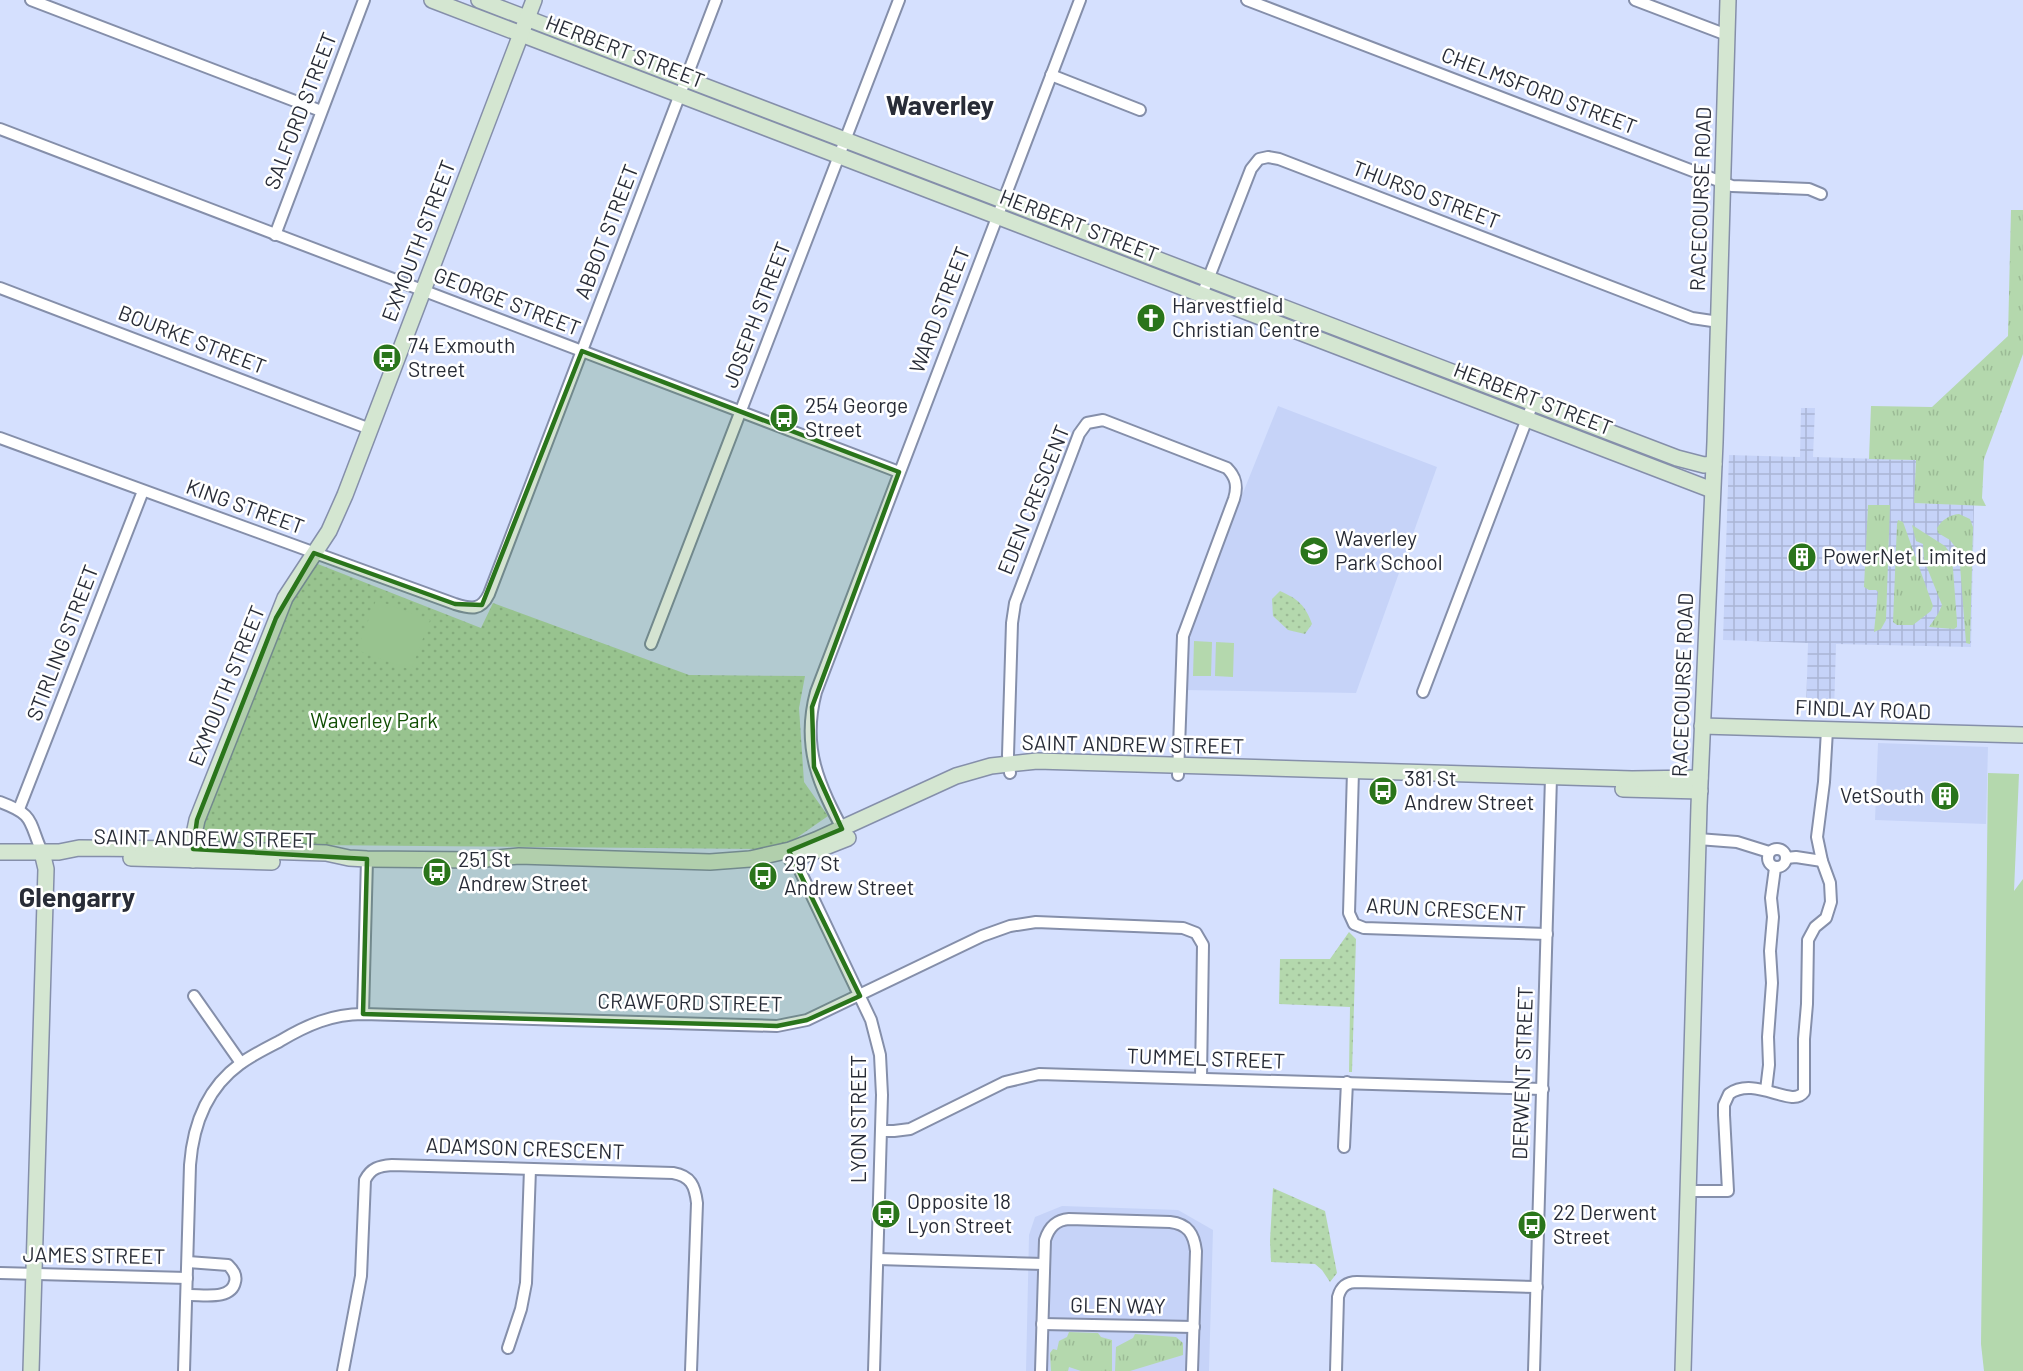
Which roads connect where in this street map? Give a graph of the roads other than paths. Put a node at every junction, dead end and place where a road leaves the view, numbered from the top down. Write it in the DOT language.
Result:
graph roads {
  1 [pos="31,0"];
  2 [pos="364,0"];
  3 [pos="432,0"];
  4 [pos="479,0"];
  5 [pos="534,0"];
  6 [pos="717,0"];
  7 [pos="898,0"];
  8 [pos="1080,0"];
  9 [pos="1247,0"];
  10 [pos="1635,0"];
  11 [pos="1728,0"];
  12 [pos="527,18"];
  13 [pos="520,34"];
  14 [pos="1727,35"];
  15 [pos="1052,75"];
  16 [pos="686,79"];
  17 [pos="680,95"];
  18 [pos="1140,110"];
  19 [pos="321,111"];
  20 [pos="0,129"];
  21 [pos="845,140"];
  22 [pos="838,156"];
  23 [pos="1723,183"];
  24 [pos="1821,194"];
  25 [pos="1003,200"];
  26 [pos="997,217"];
  27 [pos="275,236"];
  28 [pos="1208,279"];
  29 [pos="0,288"];
  30 [pos="423,291"];
  31 [pos="1202,295"];
  32 [pos="1719,322"];
  33 [pos="1374,342"];
  34 [pos="582,351"];
  35 [pos="1368,358"];
  36 [pos="1533,403"];
  37 [pos="740,412"];
  38 [pos="1527,419"];
  39 [pos="370,429"];
  40 [pos="0,438"];
  41 [pos="1714,464"];
  42 [pos="899,472"];
  43 [pos="1712,490"];
  44 [pos="143,491"];
  45 [pos="314,553"];
  46 [pos="477,608"];
  47 [pos="651,644"];
  48 [pos="1423,692"];
  49 [pos="1702,726"];
  50 [pos="1827,730"];
  51 [pos="2023,735"];
  52 [pos="1009,768"];
  53 [pos="1178,770"];
  54 [pos="1353,776"];
  55 [pos="1551,782"];
  56 [pos="1700,785"];
  57 [pos="0,802"];
  58 [pos="19,809"];
  59 [pos="845,834"];
  60 [pos="1698,839"];
  61 [pos="0,852"];
  62 [pos="42,852"];
  63 [pos="1769,852"];
  64 [pos="193,854"];
  65 [pos="792,855"];
  66 [pos="1786,858"];
  67 [pos="367,859"];
  68 [pos="1822,861"];
  69 [pos="1775,867"];
  70 [pos="1547,934"];
  71 [pos="194,996"];
  72 [pos="860,996"];
  73 [pos="363,1014"];
  74 [pos="241,1063"];
  75 [pos="1201,1078"];
  76 [pos="1347,1082"];
  77 [pos="1542,1089"];
  78 [pos="1766,1090"];
  79 [pos="881,1131"];
  80 [pos="1344,1147"];
  81 [pos="530,1169"];
  82 [pos="1689,1191"];
  83 [pos="878,1259"];
  84 [pos="188,1262"];
  85 [pos="1044,1264"];
  86 [pos="0,1273"];
  87 [pos="33,1274"];
  88 [pos="187,1278"];
  89 [pos="1537,1287"];
  90 [pos="187,1295"];
  91 [pos="1042,1324"];
  92 [pos="1194,1328"];
  93 [pos="508,1348"];
  94 [pos="31,1371"];
  95 [pos="184,1371"];
  96 [pos="343,1371"];
  97 [pos="691,1371"];
  98 [pos="874,1371"];
  99 [pos="1041,1371"];
  100 [pos="1192,1371"];
  101 [pos="1336,1371"];
  102 [pos="1534,1371"];
  103 [pos="1683,1371"];
  1 -- 19 [label="street"];
  2 -- 19 [label="street, SALFORD STREET"];
  3 -- 13 [label="street, HERBERT STREET"];
  4 -- 12 [label="street, HERBERT STREET"];
  5 -- 12 [label="street, EXMOUTH STREET"];
  6 -- 16 [label="street, ABBOT STREET"];
  7 -- 21 [label="street, JOSEPH STREET"];
  8 -- 15 [label="street, WARD STREET"];
  9 -- 23 [label="street, CHELMSFORD STREET"];
  10 -- 14 [label="street"];
  11 -- 14 [label="street, RACECOURSE ROAD"];
  12 -- 13 [label="street, EXMOUTH STREET"];
  12 -- 16 [label="street, HERBERT STREET"];
  13 -- 17 [label="street, HERBERT STREET"];
  13 -- 30 [label="street, EXMOUTH STREET"];
  14 -- 23 [label="street, RACECOURSE ROAD"];
  15 -- 18 [label="street"];
  15 -- 25 [label="street, WARD STREET"];
  16 -- 17 [label="street, ABBOT STREET"];
  16 -- 21 [label="street, HERBERT STREET"];
  17 -- 22 [label="street, HERBERT STREET"];
  17 -- 34 [label="street, ABBOT STREET"];
  19 -- 27 [label="street, SALFORD STREET"];
  20 -- 27 [label="street, GEORGE STREET"];
  21 -- 22 [label="street, JOSEPH STREET"];
  21 -- 25 [label="street, HERBERT STREET"];
  22 -- 26 [label="street, HERBERT STREET"];
  22 -- 37 [label="street, JOSEPH STREET"];
  23 -- 24 [label="street, CHELMSFORD STREET"];
  23 -- 32 [label="street, RACECOURSE ROAD"];
  25 -- 26 [label="street, WARD STREET"];
  25 -- 28 [label="street, HERBERT STREET"];
  26 -- 31 [label="street, HERBERT STREET"];
  26 -- 42 [label="street, WARD STREET"];
  27 -- 30 [label="street, GEORGE STREET"];
  28 -- 31 [label="street, THURSO STREET"];
  28 -- 32 [label="street, THURSO STREET"];
  28 -- 33 [label="street, HERBERT STREET"];
  29 -- 39 [label="street, BOURKE STREET"];
  30 -- 34 [label="street, GEORGE STREET"];
  30 -- 39 [label="street, EXMOUTH STREET"];
  31 -- 35 [label="street, HERBERT STREET"];
  32 -- 41 [label="street, RACECOURSE ROAD"];
  33 -- 35 [label="street"];
  33 -- 36 [label="street, HERBERT STREET"];
  34 -- 37 [label="street, GEORGE STREET"];
  34 -- 46 [label="street, ABBOT STREET"];
  35 -- 38 [label="street, HERBERT STREET"];
  36 -- 38 [label="street"];
  36 -- 41 [label="street, HERBERT STREET"];
  37 -- 42 [label="street, GEORGE STREET"];
  37 -- 47 [label="street, JOSEPH STREET"];
  38 -- 43 [label="street, HERBERT STREET"];
  38 -- 48 [label="street"];
  39 -- 45 [label="street, EXMOUTH STREET"];
  40 -- 44 [label="street, KING STREET"];
  41 -- 43 [label="street, RACECOURSE ROAD"];
  42 -- 59 [label="street, WARD STREET"];
  43 -- 49 [label="street, RACECOURSE ROAD"];
  44 -- 45 [label="street, KING STREET"];
  44 -- 58 [label="street, STIRLING STREET"];
  45 -- 46 [label="street, KING STREET"];
  45 -- 64 [label="street, EXMOUTH STREET"];
  49 -- 50 [label="street, FINDLAY ROAD"];
  49 -- 56 [label="street, RACECOURSE ROAD"];
  50 -- 51 [label="street, FINDLAY ROAD"];
  50 -- 68 [label="street"];
  52 -- 53 [label="street, SAINT ANDREW STREET"];
  52 -- 53 [label="street, EDEN CRESCENT"];
  52 -- 59 [label="street, SAINT ANDREW STREET"];
  53 -- 54 [label="street, SAINT ANDREW STREET"];
  54 -- 55 [label="street, SAINT ANDREW STREET"];
  54 -- 70 [label="street, ARUN CRESCENT"];
  55 -- 56 [label="street, SAINT ANDREW STREET"];
  55 -- 70 [label="street, DERWENT STREET"];
  56 -- 60 [label="street, RACECOURSE ROAD"];
  57 -- 58 [label="street"];
  58 -- 62 [label="street"];
  59 -- 65 [label="street, SAINT ANDREW STREET"];
  60 -- 63 [label="street"];
  60 -- 82 [label="street, RACECOURSE ROAD"];
  61 -- 62 [label="street, SAINT ANDREW STREET"];
  62 -- 64 [label="street, SAINT ANDREW STREET"];
  62 -- 87 [label="street"];
  63 -- 66 [label="street"];
  63 -- 69 [label="street"];
  64 -- 67 [label="street, SAINT ANDREW STREET"];
  65 -- 67 [label="street, SAINT ANDREW STREET"];
  65 -- 72 [label="street, LYON STREET"];
  66 -- 68 [label="street"];
  66 -- 69 [label="street"];
  67 -- 73 [label="street"];
  68 -- 78 [label="street"];
  69 -- 78 [label="street"];
  70 -- 77 [label="street, DERWENT STREET"];
  71 -- 74 [label="street"];
  72 -- 73 [label="street, CRAWFORD STREET"];
  72 -- 75 [label="street, CRAWFORD STREET"];
  72 -- 79 [label="street, LYON STREET"];
  73 -- 74 [label="street, CRAWFORD STREET"];
  74 -- 84 [label="street, CRAWFORD STREET"];
  75 -- 76 [label="street, TUMMEL STREET"];
  75 -- 79 [label="street, TUMMEL STREET"];
  76 -- 77 [label="street, TUMMEL STREET"];
  76 -- 80 [label="street"];
  77 -- 89 [label="street, DERWENT STREET"];
  78 -- 82 [label="street"];
  79 -- 83 [label="street, LYON STREET"];
  81 -- 93 [label="street"];
  81 -- 96 [label="street, ADAMSON CRESCENT"];
  81 -- 97 [label="street, ADAMSON CRESCENT"];
  82 -- 103 [label="street, RACECOURSE ROAD"];
  83 -- 85 [label="street"];
  83 -- 98 [label="street, LYON STREET"];
  84 -- 88 [label="street, CRAWFORD STREET"];
  84 -- 90 [label="street"];
  85 -- 91 [label="street"];
  85 -- 92 [label="street"];
  86 -- 87 [label="street, JAMES STREET"];
  87 -- 88 [label="street, JAMES STREET"];
  87 -- 94 [label="street"];
  88 -- 90 [label="street, CRAWFORD STREET"];
  89 -- 101 [label="street"];
  89 -- 102 [label="street, DERWENT STREET"];
  90 -- 95 [label="street, CRAWFORD STREET"];
  91 -- 92 [label="street, GLEN WAY"];
  91 -- 99 [label="street"];
  92 -- 100 [label="street"];
}
